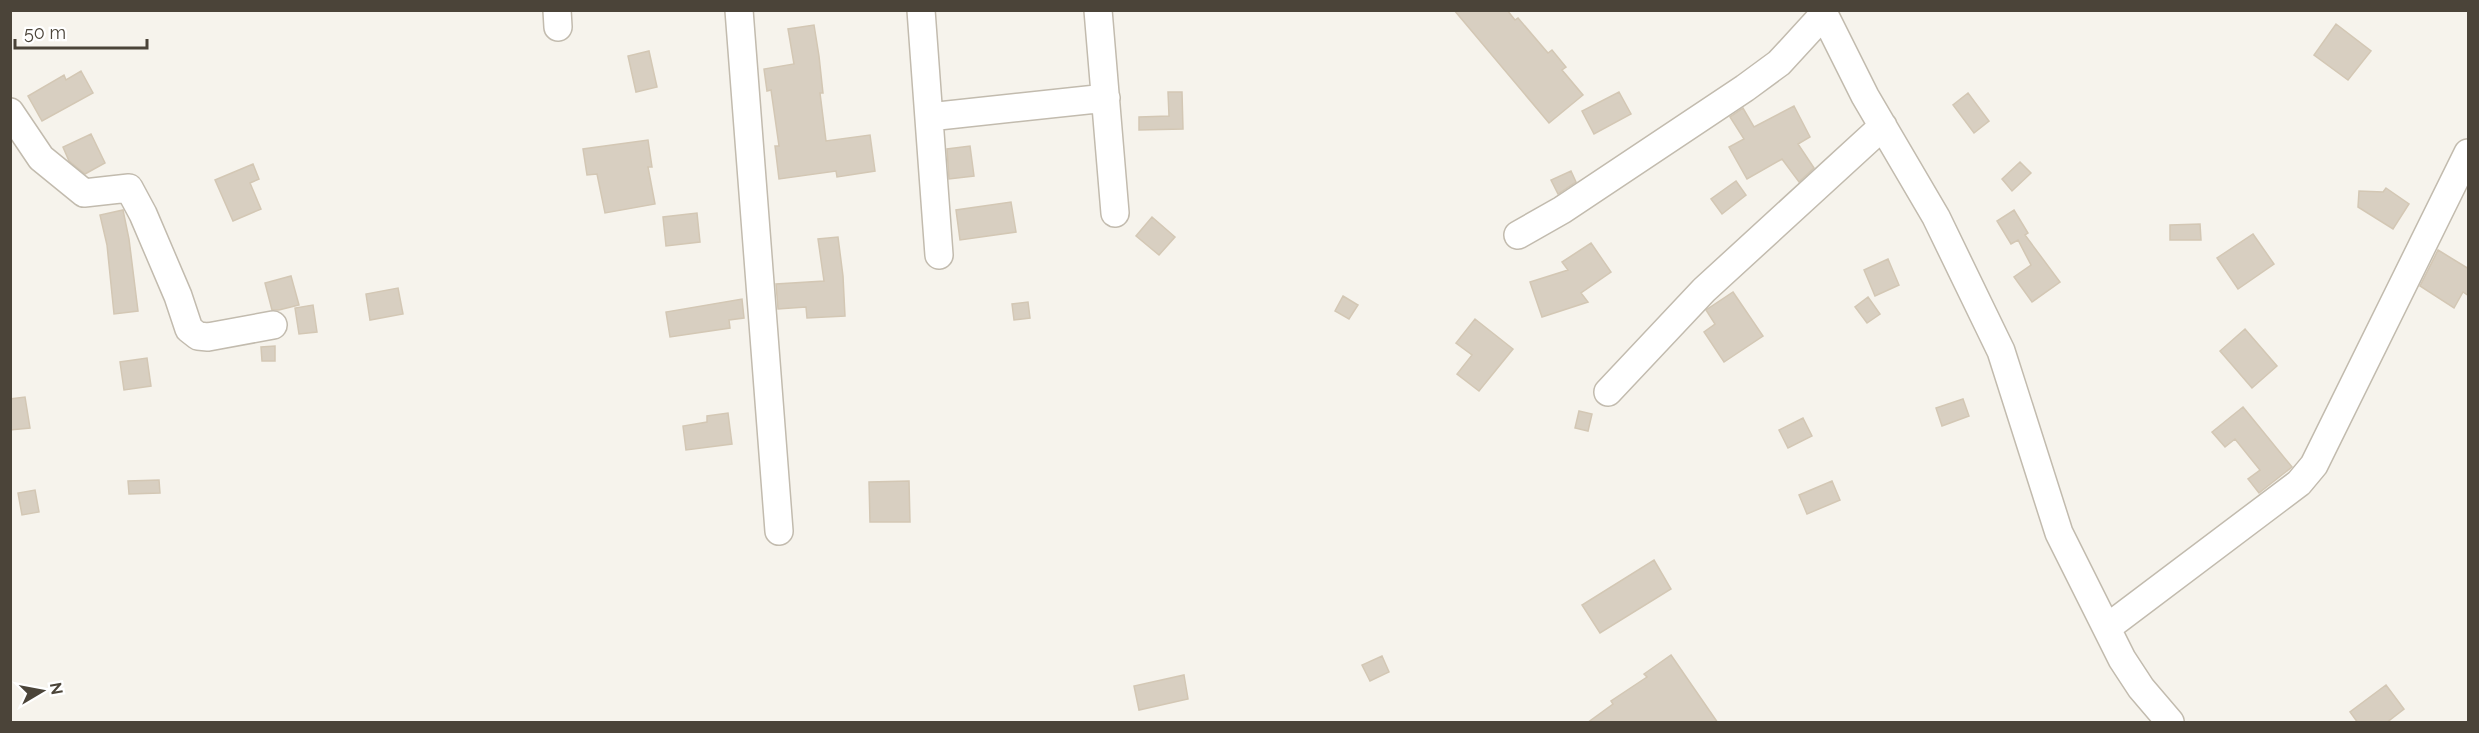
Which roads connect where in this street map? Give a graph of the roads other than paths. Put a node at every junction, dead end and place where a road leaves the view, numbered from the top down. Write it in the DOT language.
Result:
graph roads {
  1 [pos="739,10"];
  2 [pos="921,10"];
  3 [pos="1098,10"];
  4 [pos="1823,12"];
  5 [pos="1106,98"];
  6 [pos="10,112"];
  7 [pos="929,117"];
  8 [pos="1883,126"];
  9 [pos="2469,153"];
  10 [pos="1115,213"];
  11 [pos="1518,236"];
  12 [pos="939,255"];
  13 [pos="273,325"];
  14 [pos="1608,392"];
  15 [pos="779,531"];
  16 [pos="2108,627"];
  17 [pos="2170,723"];
  1 -- 15 [label="street"];
  2 -- 7 [label="street"];
  3 -- 5 [label="street"];
  4 -- 8 [label="street"];
  4 -- 11 [label="street"];
  5 -- 7 [label="street"];
  5 -- 10 [label="street"];
  6 -- 13 [label="street"];
  7 -- 12 [label="street"];
  8 -- 14 [label="street"];
  8 -- 16 [label="street"];
  9 -- 16 [label="street"];
  16 -- 17 [label="street"];
}
